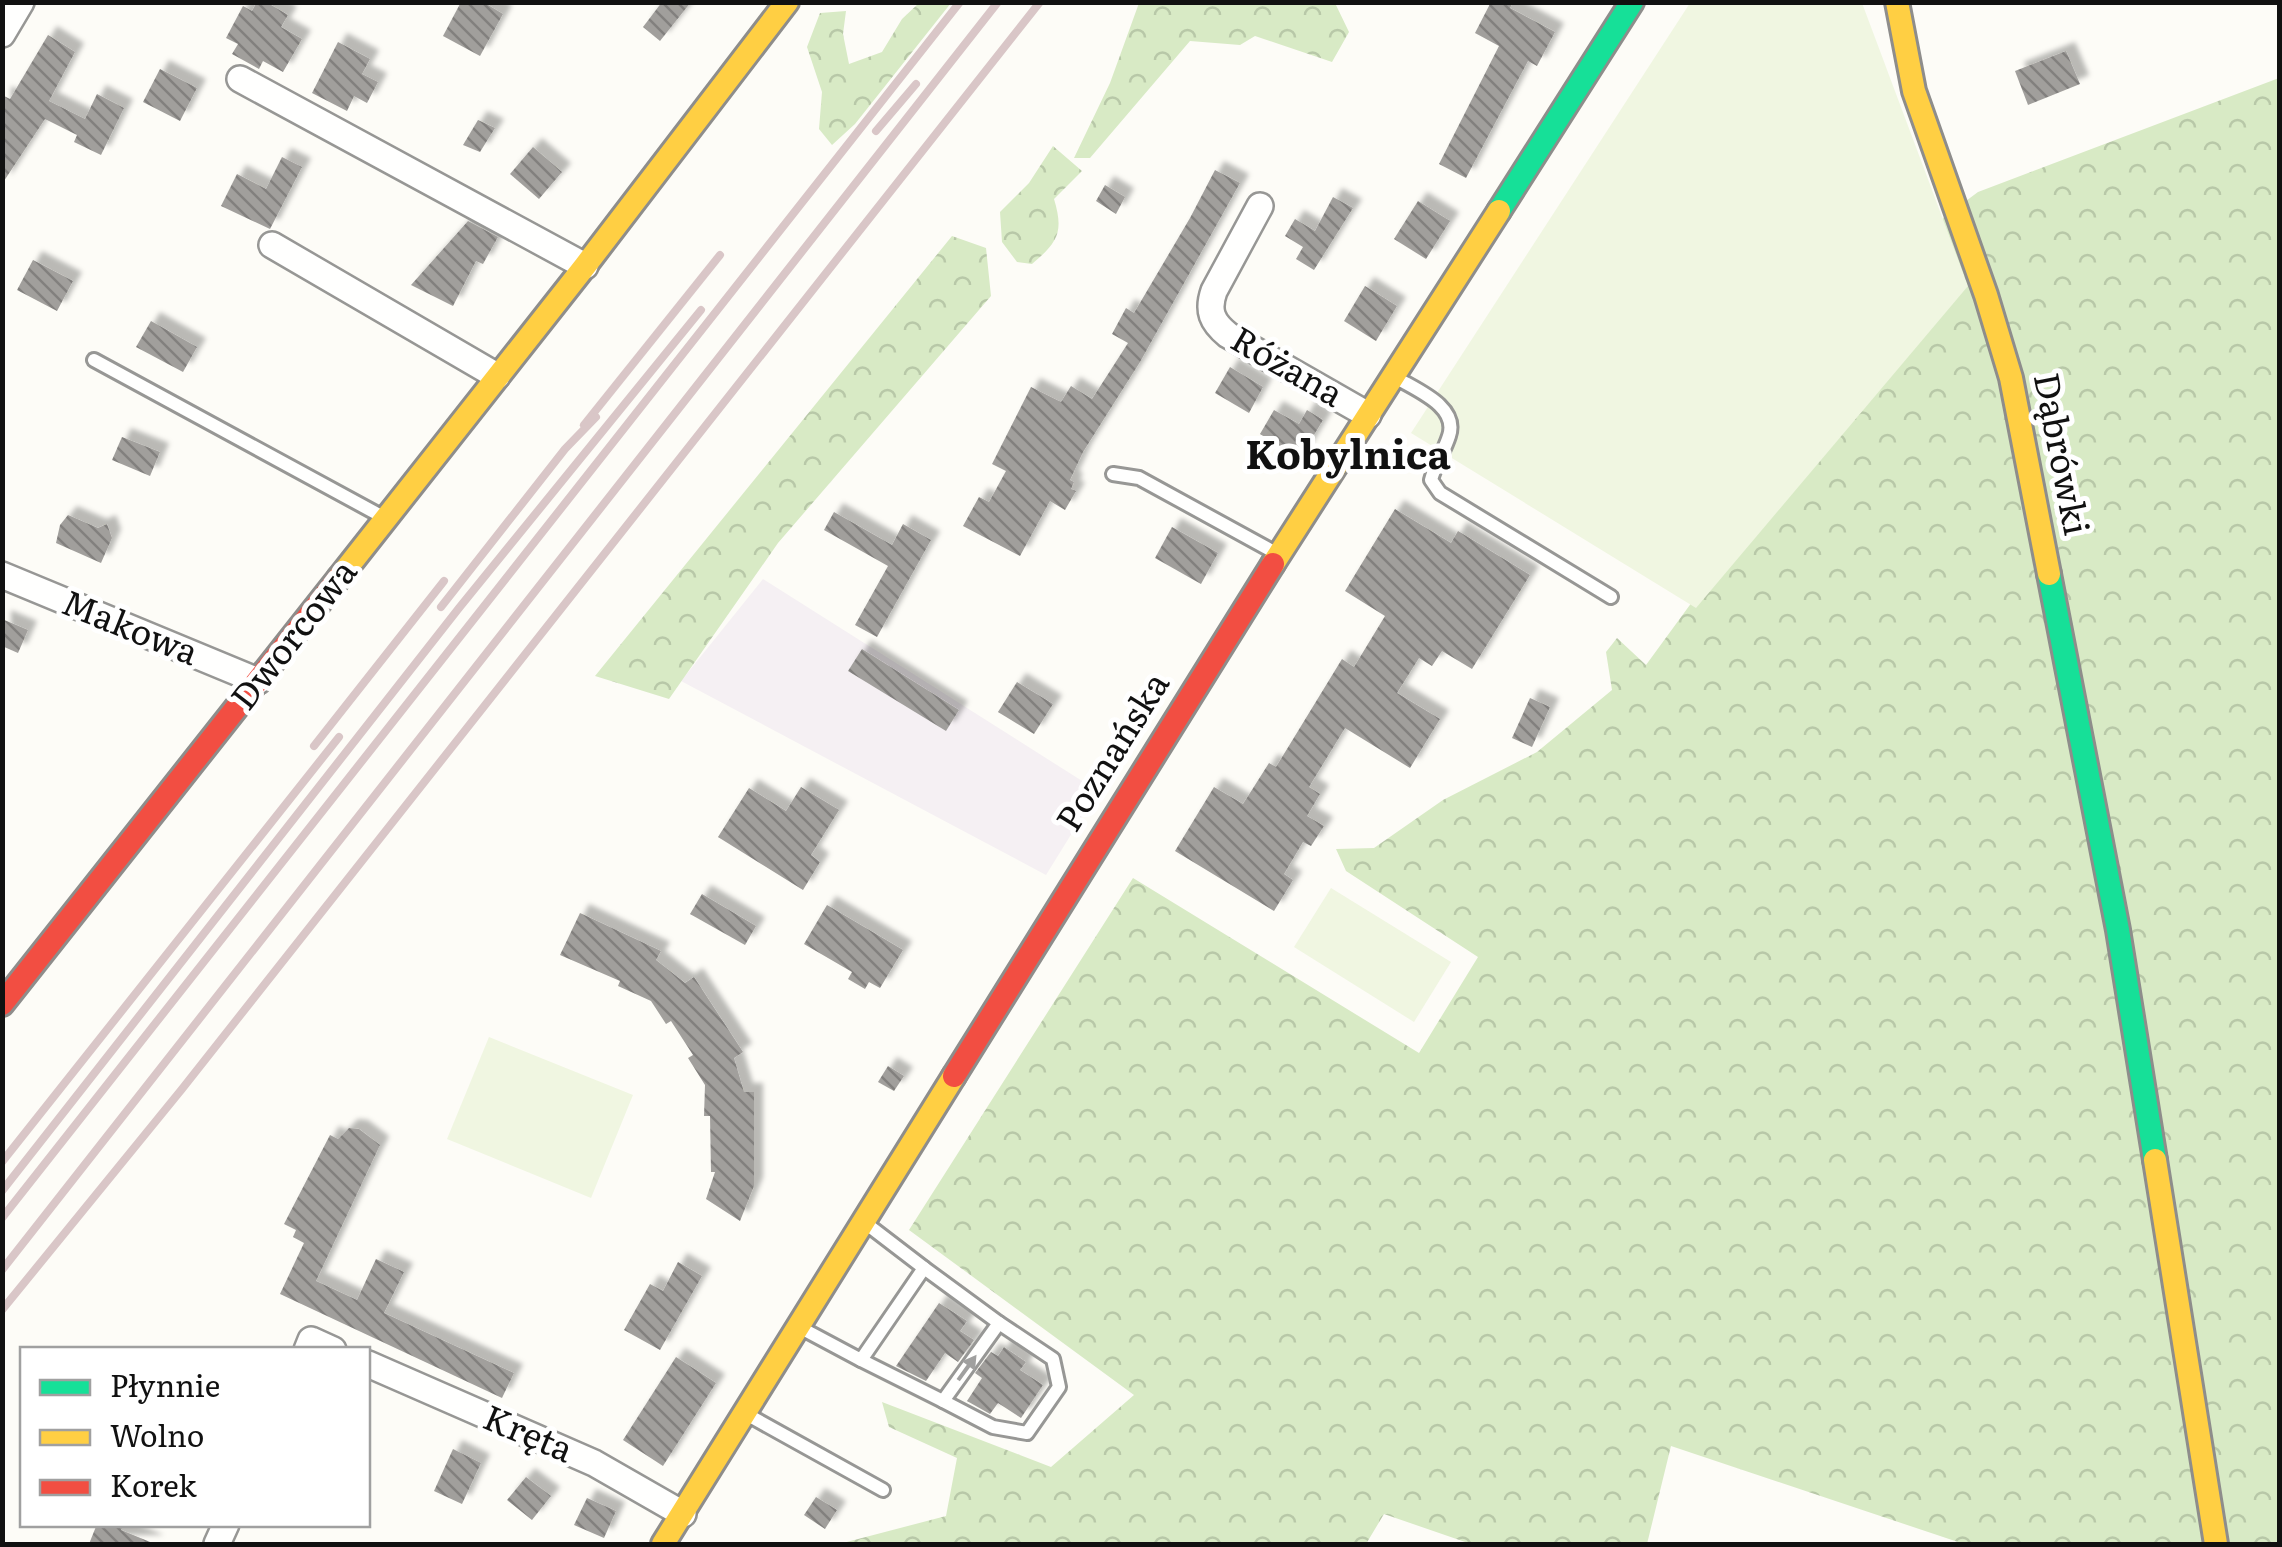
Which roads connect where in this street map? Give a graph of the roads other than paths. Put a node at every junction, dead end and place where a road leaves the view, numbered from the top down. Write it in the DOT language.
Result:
graph roads {
  1 [pos="21,2"];
  2 [pos="787,2"];
  3 [pos="1632,2"];
  4 [pos="1897,2"];
  5 [pos="2,34"];
  6 [pos="240,79"];
  7 [pos="1260,206"];
  8 [pos="272,245"];
  9 [pos="585,266"];
  10 [pos="94,360"];
  11 [pos="497,376"];
  12 [pos="1393,376"];
  13 [pos="1368,414"];
  14 [pos="1113,474"];
  15 [pos="385,519"];
  16 [pos="1280,555"];
  17 [pos="2,575"];
  18 [pos="1611,598"];
  19 [pos="258,681"];
  20 [pos="2,1004"];
  21 [pos="864,1222"];
  22 [pos="924,1268"];
  23 [pos="999,1323"];
  24 [pos="799,1326"];
  25 [pos="861,1360"];
  26 [pos="370,1365"];
  27 [pos="943,1401"];
  28 [pos="746,1413"];
  29 [pos="883,1490"];
  30 [pos="683,1514"];
  31 [pos="664,1544"];
  32 [pos="2216,1544"];
  1 -- 5 [label="street"];
  2 -- 9 [label="street, Dworcowa"];
  3 -- 12 [label="street, Poznańska"];
  4 -- 32 [label="street, Dąbrówki"];
  6 -- 9 [label="street"];
  7 -- 13 [label="street, Różana"];
  8 -- 11 [label="street"];
  9 -- 11 [label="street, Dworcowa"];
  10 -- 15 [label="lane"];
  11 -- 15 [label="street, Dworcowa"];
  12 -- 13 [label="street, Poznańska"];
  12 -- 18 [label="lane"];
  13 -- 16 [label="street, Poznańska"];
  14 -- 16 [label="lane"];
  15 -- 19 [label="street, Dworcowa"];
  16 -- 21 [label="street, Poznańska"];
  17 -- 19 [label="street, Makowa"];
  19 -- 20 [label="street, Dworcowa"];
  21 -- 22 [label="lane"];
  21 -- 24 [label="street, Poznańska"];
  22 -- 23 [label="lane"];
  22 -- 25 [label="lane"];
  27 -- 23 [label="lane, one-way"];
  23 -- 27 [label="lane"];
  24 -- 25 [label="lane"];
  24 -- 28 [label="street, Poznańska"];
  25 -- 27 [label="lane"];
  26 -- 30 [label="street, Kręta"];
  28 -- 29 [label="lane"];
  28 -- 30 [label="street, Poznańska"];
  30 -- 31 [label="street, Poznańska"];
}
